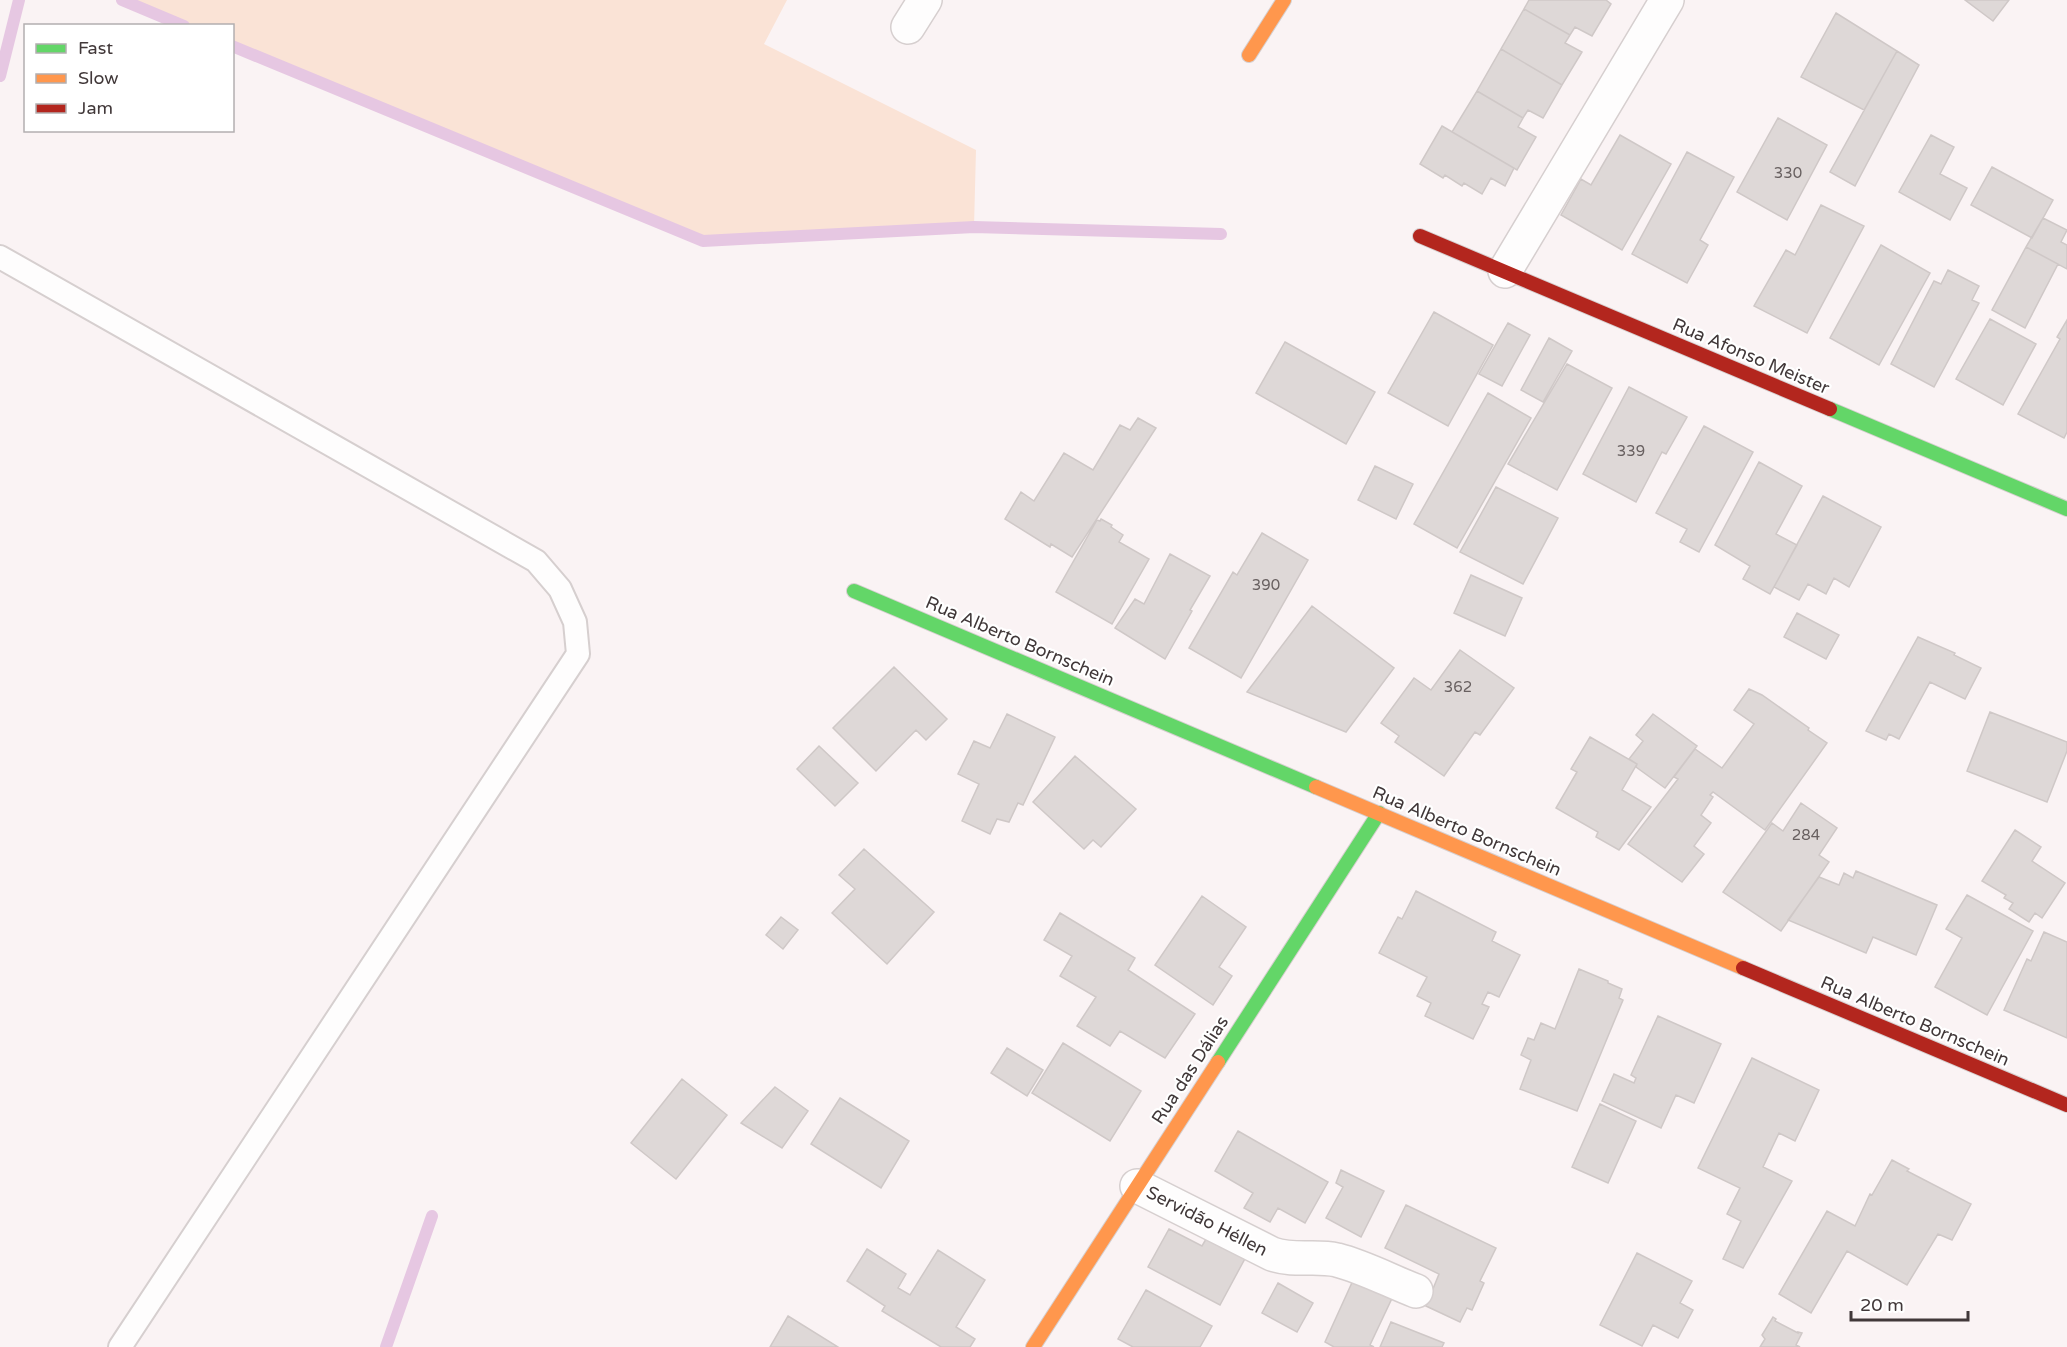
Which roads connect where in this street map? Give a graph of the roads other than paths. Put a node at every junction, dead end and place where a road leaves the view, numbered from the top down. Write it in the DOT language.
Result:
graph roads {
  1 [pos="925,0"];
  2 [pos="1284,0"];
  3 [pos="1667,0"];
  4 [pos="908,27"];
  5 [pos="1249,55"];
  6 [pos="1420,236"];
  7 [pos="0,257"];
  8 [pos="1505,271"];
  9 [pos="2067,509"];
  10 [pos="854,591"];
  11 [pos="1379,813"];
  12 [pos="2067,1105"];
  13 [pos="1137,1186"];
  14 [pos="1416,1291"];
  15 [pos="120,1347"];
  16 [pos="1032,1347"];
  1 -- 4 [label="street"];
  2 -- 5 [label="street"];
  3 -- 8 [label="street"];
  6 -- 8 [label="street, Rua Afonso Meister"];
  7 -- 15 [label="lane"];
  8 -- 9 [label="street, Rua Afonso Meister"];
  10 -- 11 [label="street, Rua Alberto Bornschein"];
  11 -- 12 [label="street, Rua Alberto Bornschein"];
  11 -- 13 [label="street, Rua das Dálias"];
  13 -- 14 [label="street, Servidão Héllen"];
  13 -- 16 [label="street, Rua das Dálias"];
}
